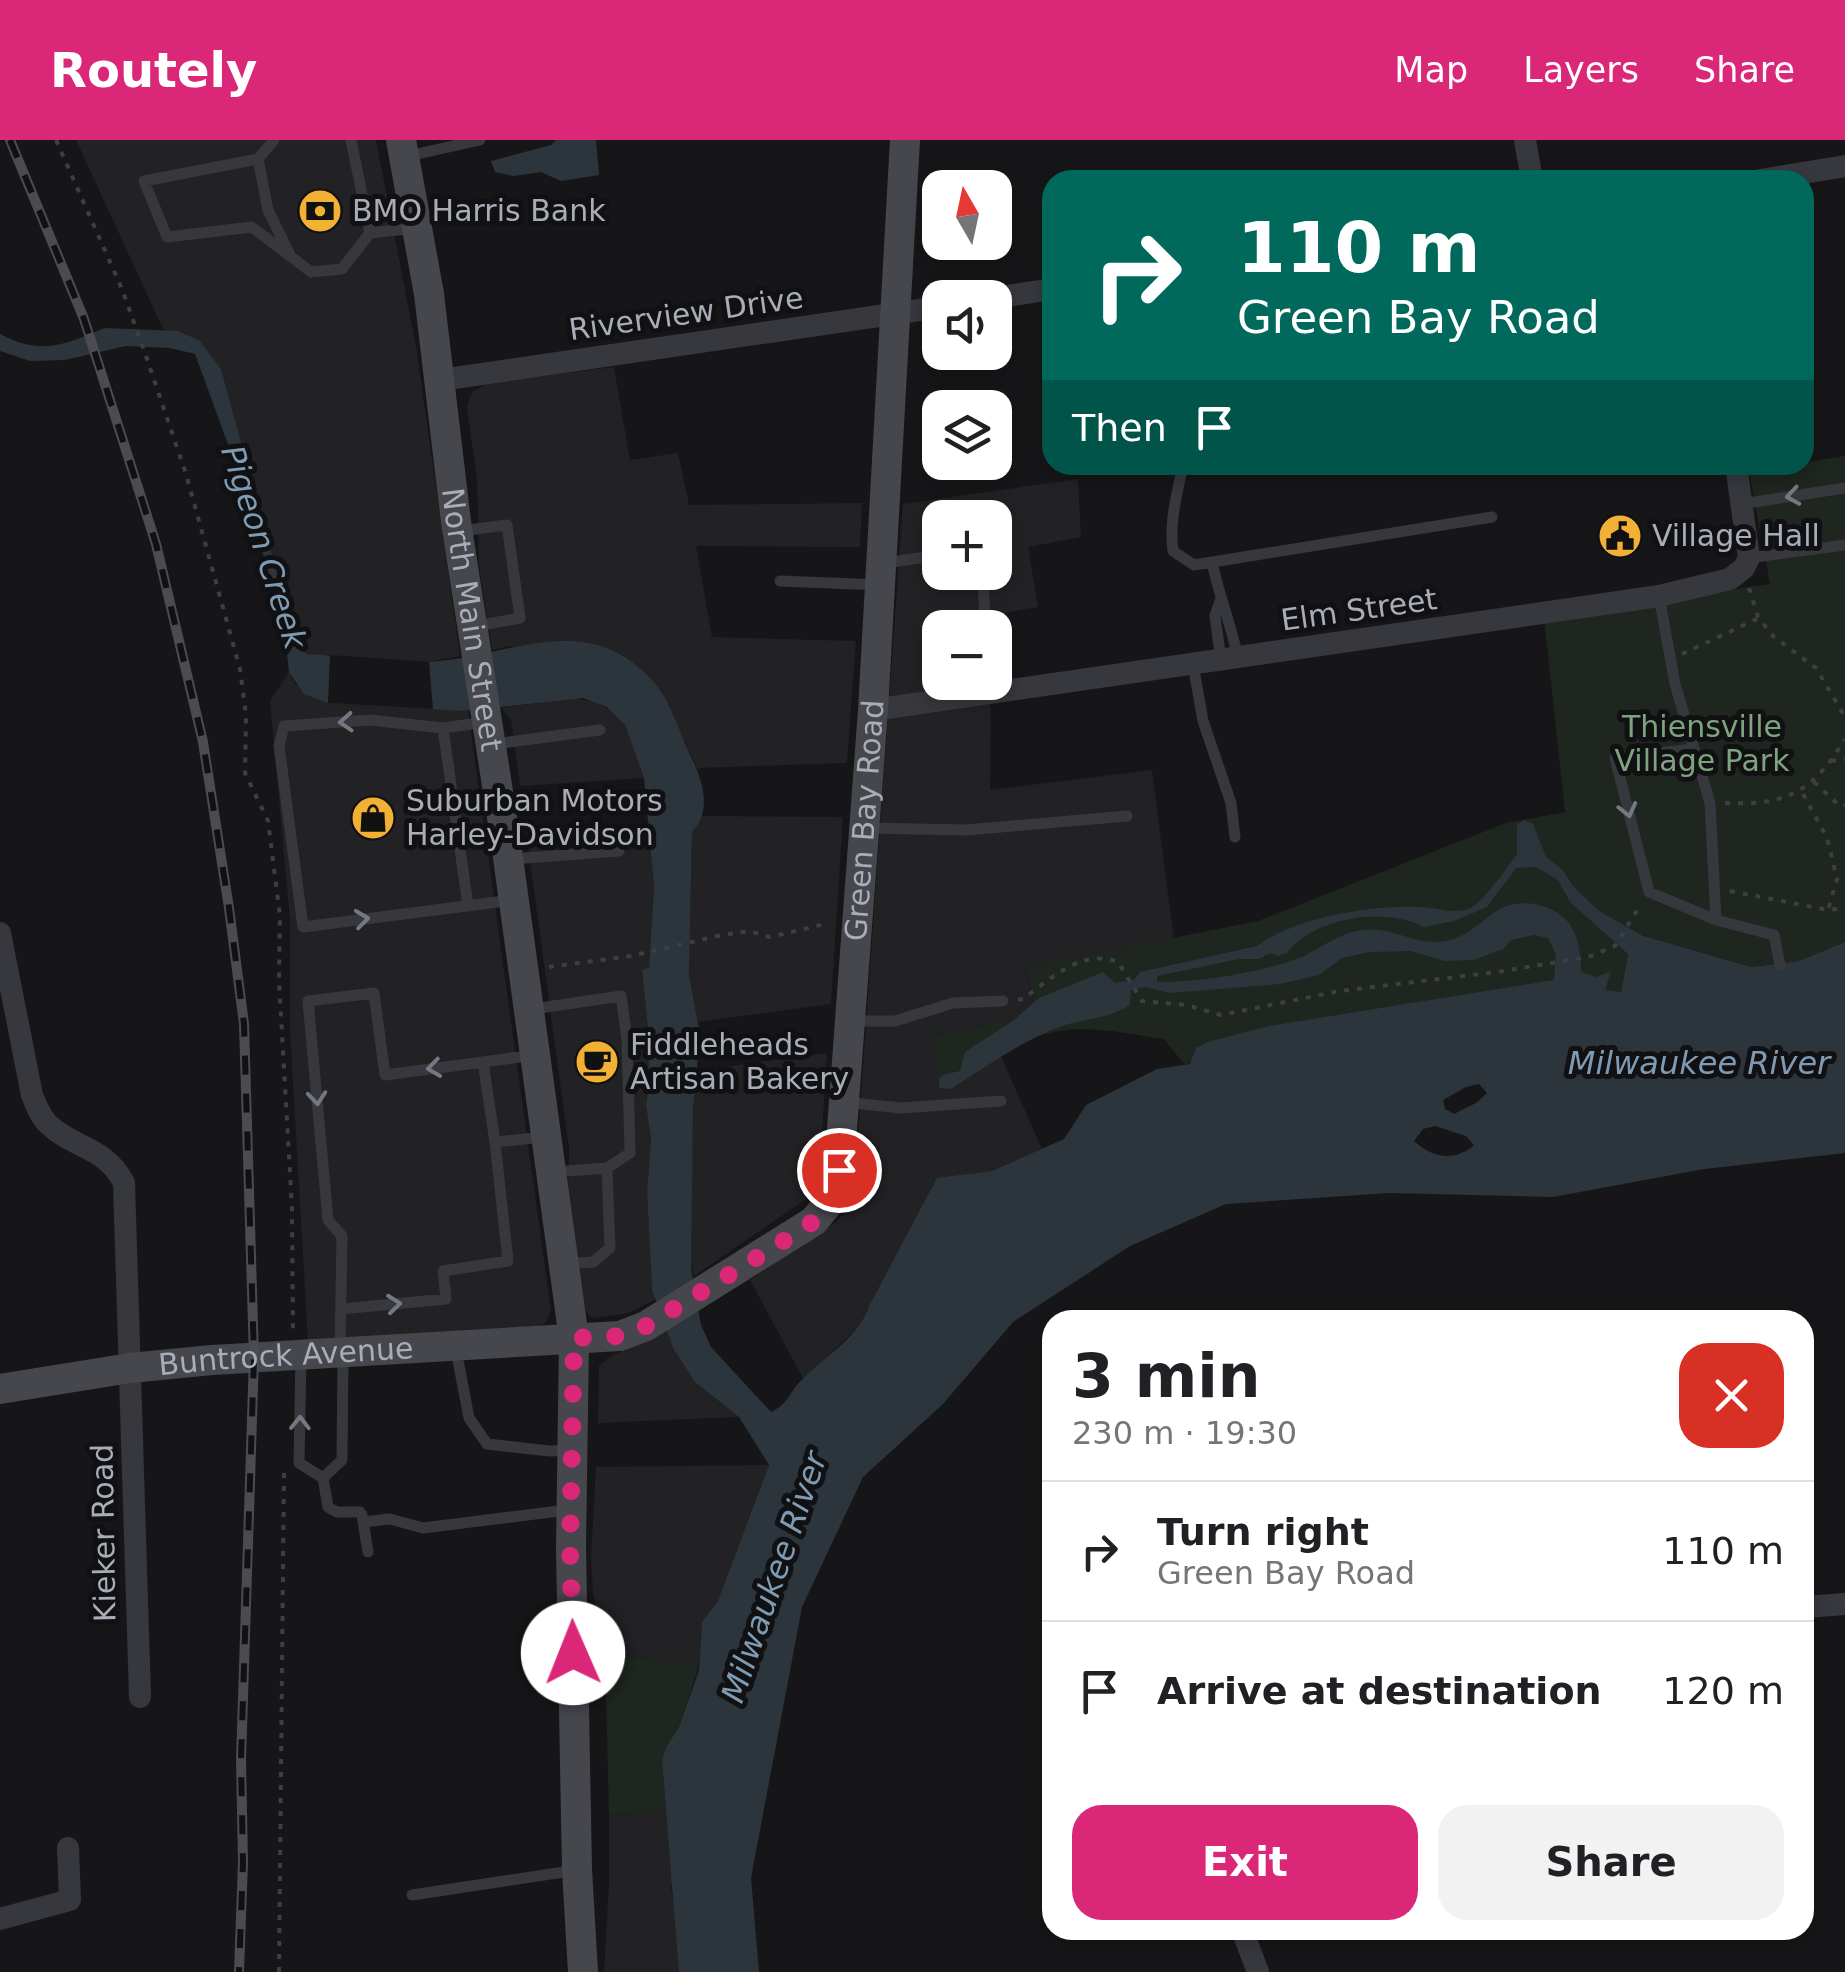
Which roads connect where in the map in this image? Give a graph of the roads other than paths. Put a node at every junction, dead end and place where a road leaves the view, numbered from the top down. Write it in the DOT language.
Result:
graph roads {
  1 [pos="274,140"];
  2 [pos="351,140"];
  3 [pos="480,140"];
  4 [pos="905,140"];
  5 [pos="1525,140"];
  6 [pos="403,148"];
  7 [pos="258,159"];
  8 [pos="1845,166"];
  9 [pos="1530,170"];
  10 [pos="1814,171"];
  11 [pos="418,228"];
  12 [pos="370,233"];
  13 [pos="290,255"];
  14 [pos="1042,291"];
  15 [pos="1012,295"];
  16 [pos="922,310"];
  17 [pos="894,314"];
  18 [pos="441,380"];
  19 [pos="1181,475"];
  20 [pos="1737,475"];
  21 [pos="1845,488"];
  22 [pos="1740,504"];
  23 [pos="1492,518"];
  24 [pos="457,531"];
  25 [pos="1845,545"];
  26 [pos="922,561"];
  27 [pos="1212,562"];
  28 [pos="1746,563"];
  29 [pos="880,574"];
  30 [pos="780,581"];
  31 [pos="1659,596"];
  32 [pos="474,639"];
  33 [pos="1230,659"];
  34 [pos="1193,664"];
  35 [pos="1012,684"];
  36 [pos="923,700"];
  37 [pos="873,710"];
  38 [pos="442,728"];
  39 [pos="600,730"];
  40 [pos="488,734"];
  41 [pos="1694,749"];
  42 [pos="1127,816"];
  43 [pos="864,828"];
  44 [pos="1235,837"];
  45 [pos="619,851"];
  46 [pos="508,860"];
  47 [pos="514,900"];
  48 [pos="468,906"];
  49 [pos="1716,920"];
  50 [pos="0,933"];
  51 [pos="1780,965"];
  52 [pos="1003,1001"];
  53 [pos="528,1009"];
  54 [pos="850,1021"];
  55 [pos="535,1055"];
  56 [pos="484,1062"];
  57 [pos="1001,1101"];
  58 [pos="844,1102"];
  59 [pos="546,1137"];
  60 [pos="495,1142"];
  61 [pos="607,1168"];
  62 [pos="551,1172"];
  63 [pos="564,1264"];
  64 [pos="341,1309"];
  65 [pos="574,1338"];
  66 [pos="297,1346"];
  67 [pos="455,1346"];
  68 [pos="341,1352"];
  69 [pos="130,1368"];
  70 [pos="0,1389"];
  71 [pos="572,1450"];
  72 [pos="322,1478"];
  73 [pos="572,1510"];
  74 [pos="364,1522"];
  75 [pos="368,1552"];
  76 [pos="1845,1604"];
  77 [pos="1814,1606"];
  78 [pos="140,1698"];
  79 [pos="68,1848"];
  80 [pos="576,1870"];
  81 [pos="412,1894"];
  82 [pos="0,1920"];
  83 [pos="1246,1940"];
  84 [pos="581,1972"];
  85 [pos="1258,1972"];
  1 -- 7 [label="lane"];
  2 -- 12 [label="lane"];
  3 -- 6 [label="lane"];
  4 -- 17 [label="street, Green Bay Road"];
  5 -- 9 [label="street"];
  6 -- 11 [label="street, North Main Street"];
  7 -- 13 [label="lane"];
  7 -- 13 [label="lane"];
  8 -- 10 [label="street"];
  11 -- 12 [label="lane"];
  11 -- 18 [label="street, North Main Street"];
  12 -- 13 [label="lane"];
  14 -- 15 [label="street"];
  16 -- 17 [label="street, Riverview Drive"];
  17 -- 18 [label="street, Riverview Drive"];
  17 -- 29 [label="street, Green Bay Road"];
  18 -- 24 [label="street, North Main Street"];
  19 -- 27 [label="lane"];
  20 -- 22 [label="street"];
  21 -- 22 [label="lane, one-way"];
  22 -- 28 [label="street"];
  23 -- 27 [label="lane"];
  24 -- 32 [label="street, North Main Street"];
  24 -- 32 [label="lane"];
  25 -- 28 [label="lane"];
  26 -- 29 [label="lane"];
  27 -- 33 [label="lane"];
  28 -- 31 [label="street, Elm Street"];
  29 -- 30 [label="lane"];
  29 -- 37 [label="street, Green Bay Road"];
  31 -- 33 [label="street, Elm Street"];
  31 -- 41 [label="lane"];
  32 -- 40 [label="street, North Main Street"];
  33 -- 34 [label="street, Elm Street"];
  34 -- 35 [label="street, Elm Street"];
  34 -- 44 [label="lane"];
  36 -- 37 [label="street, Elm Street"];
  37 -- 43 [label="street, Green Bay Road"];
  38 -- 40 [label="lane"];
  38 -- 48 [label="lane"];
  38 -- 48 [label="lane, one-way"];
  39 -- 40 [label="lane"];
  40 -- 46 [label="street, North Main Street"];
  41 -- 49 [label="lane"];
  41 -- 49 [label="lane, one-way"];
  42 -- 43 [label="lane"];
  43 -- 54 [label="street, Green Bay Road"];
  45 -- 46 [label="lane"];
  46 -- 47 [label="street, North Main Street"];
  47 -- 48 [label="lane"];
  47 -- 53 [label="street, North Main Street"];
  49 -- 51 [label="lane"];
  50 -- 69 [label="street, Kieker Road"];
  52 -- 54 [label="lane"];
  53 -- 55 [label="street, North Main Street"];
  53 -- 61 [label="lane"];
  54 -- 58 [label="street, Green Bay Road"];
  55 -- 56 [label="lane"];
  55 -- 59 [label="street, North Main Street"];
  56 -- 60 [label="lane"];
  56 -- 64 [label="lane, one-way"];
  57 -- 58 [label="lane"];
  58 -- 65 [label="street, Green Bay Road"];
  59 -- 60 [label="lane"];
  59 -- 62 [label="street, North Main Street"];
  64 -- 60 [label="lane, one-way"];
  61 -- 62 [label="lane"];
  61 -- 63 [label="lane"];
  62 -- 63 [label="street, North Main Street"];
  63 -- 65 [label="street, North Main Street"];
  64 -- 68 [label="lane"];
  65 -- 67 [label="street, Buntrock Avenue"];
  65 -- 71 [label="street, North Main Street"];
  66 -- 68 [label="street, Buntrock Avenue"];
  66 -- 69 [label="street, Buntrock Avenue"];
  72 -- 66 [label="lane, one-way"];
  67 -- 68 [label="street, Buntrock Avenue"];
  67 -- 71 [label="lane"];
  68 -- 72 [label="lane"];
  69 -- 70 [label="street, Buntrock Avenue"];
  69 -- 78 [label="street, Kieker Road"];
  71 -- 73 [label="street, North Main Street"];
  72 -- 74 [label="lane"];
  73 -- 74 [label="lane"];
  73 -- 80 [label="street, North Main Street"];
  74 -- 75 [label="lane"];
  76 -- 77 [label="street"];
  79 -- 82 [label="street"];
  80 -- 81 [label="lane"];
  80 -- 84 [label="street, North Main Street"];
  83 -- 85 [label="street"];
}
